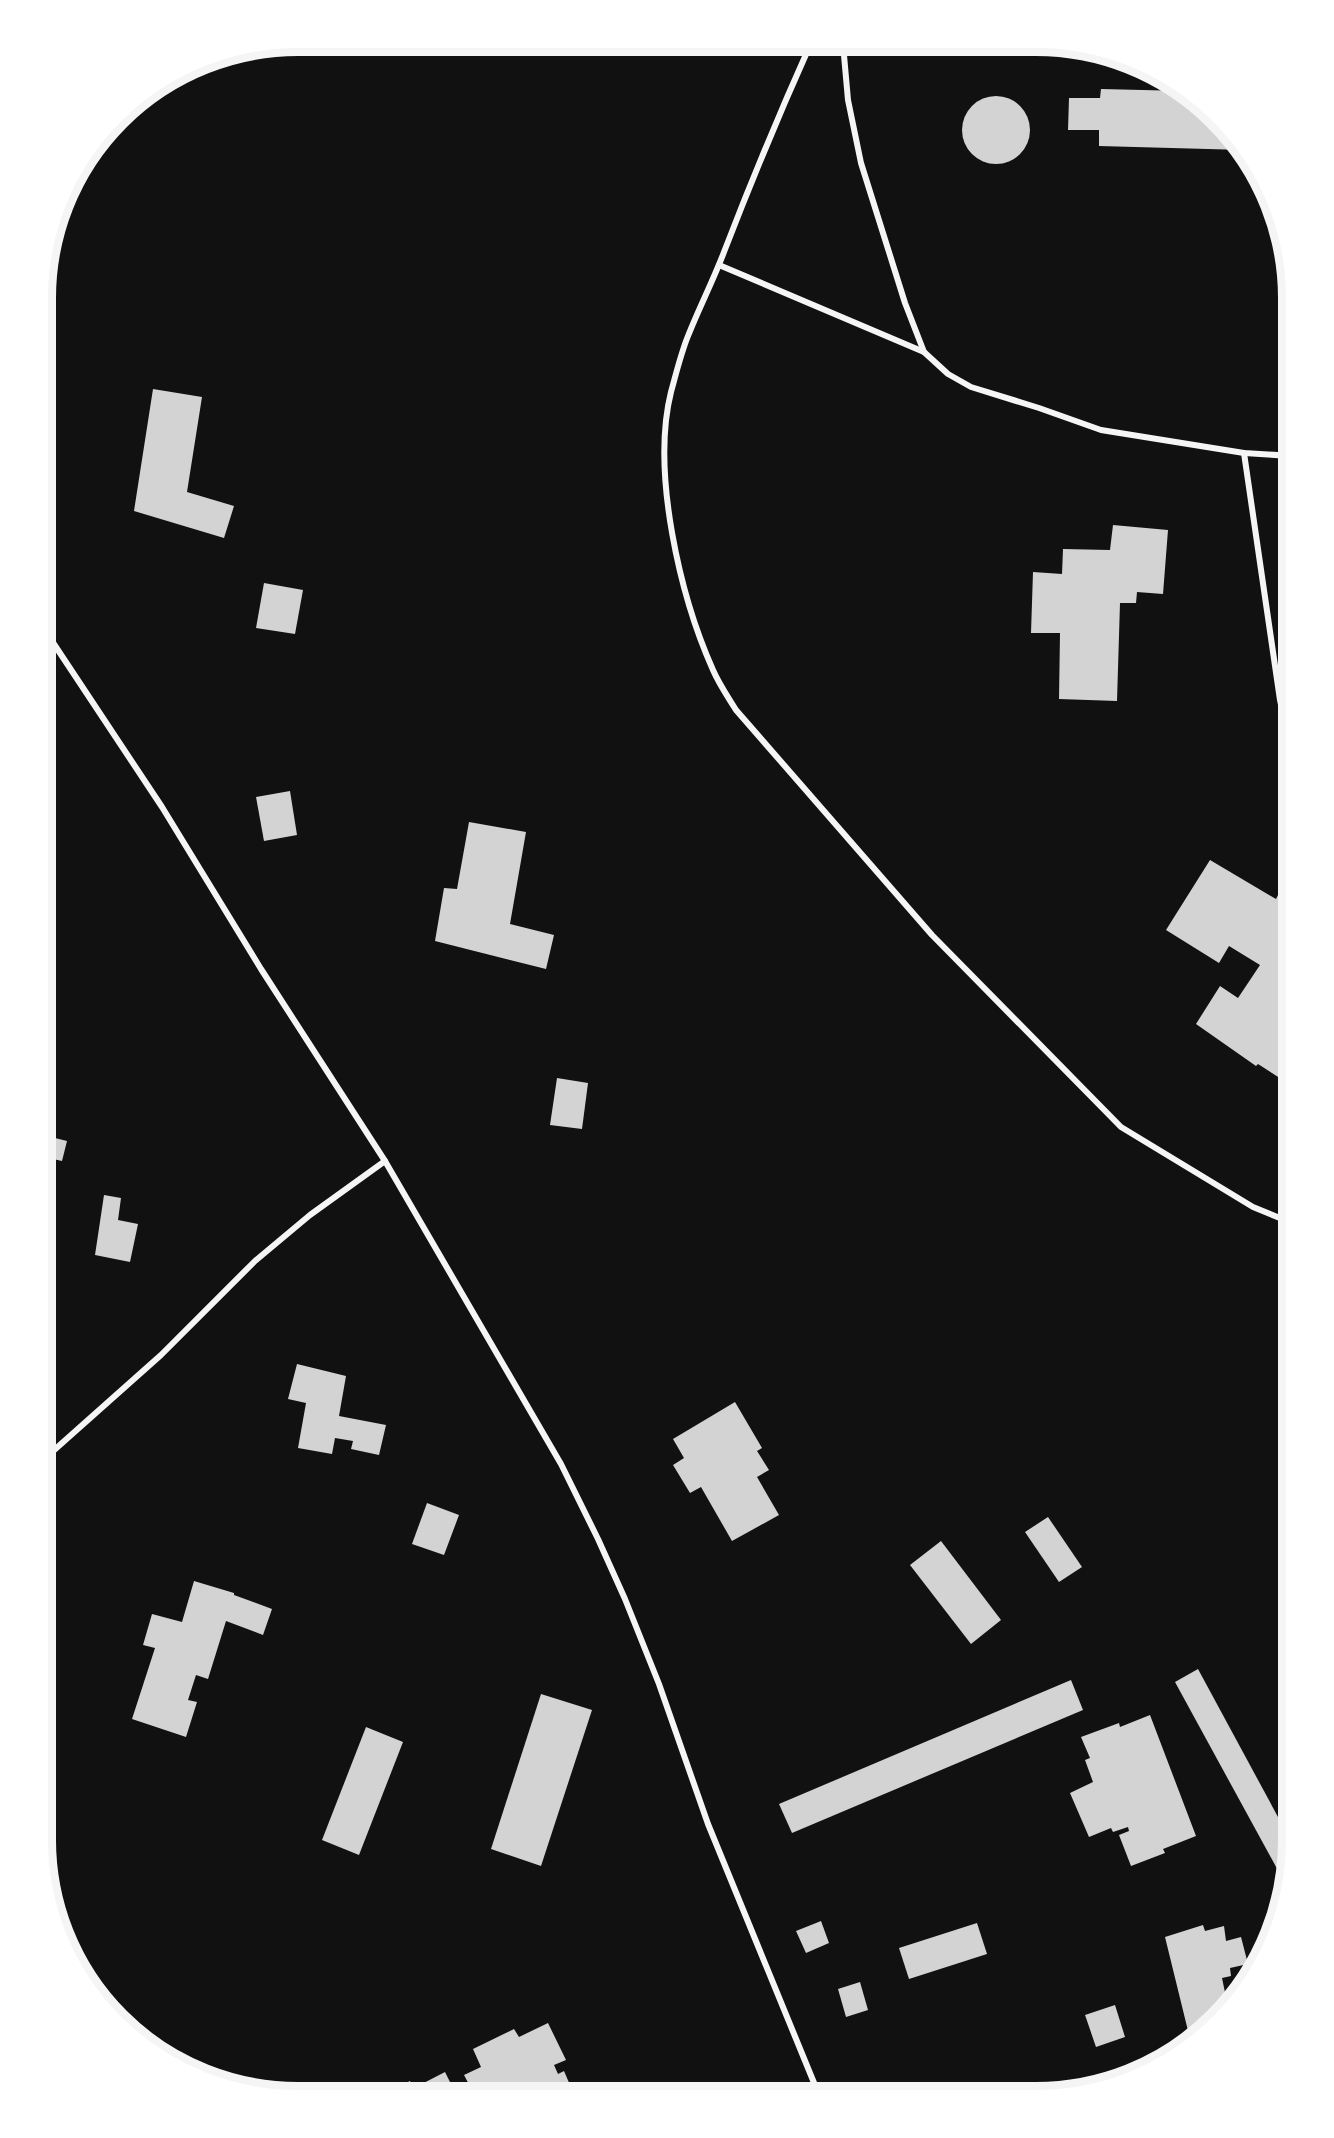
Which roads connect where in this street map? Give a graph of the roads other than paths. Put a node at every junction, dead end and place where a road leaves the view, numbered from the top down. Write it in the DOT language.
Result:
graph roads {
  1 [pos="807,52"];
  2 [pos="844,52"];
  3 [pos="719,265"];
  4 [pos="924,352"];
  5 [pos="1244,453"];
  6 [pos="1282,455"];
  7 [pos="52,641"];
  8 [pos="1282,710"];
  9 [pos="386,1161"];
  10 [pos="1282,1219"];
  11 [pos="52,1451"];
  12 [pos="815,2086"];
  1 -- 3 [label="street"];
  2 -- 4 [label="street"];
  3 -- 4 [label="street"];
  3 -- 10 [label="street"];
  4 -- 5 [label="street"];
  5 -- 6 [label="street"];
  5 -- 8 [label="street"];
  7 -- 9 [label="street"];
  9 -- 11 [label="street"];
  9 -- 12 [label="street"];
}
